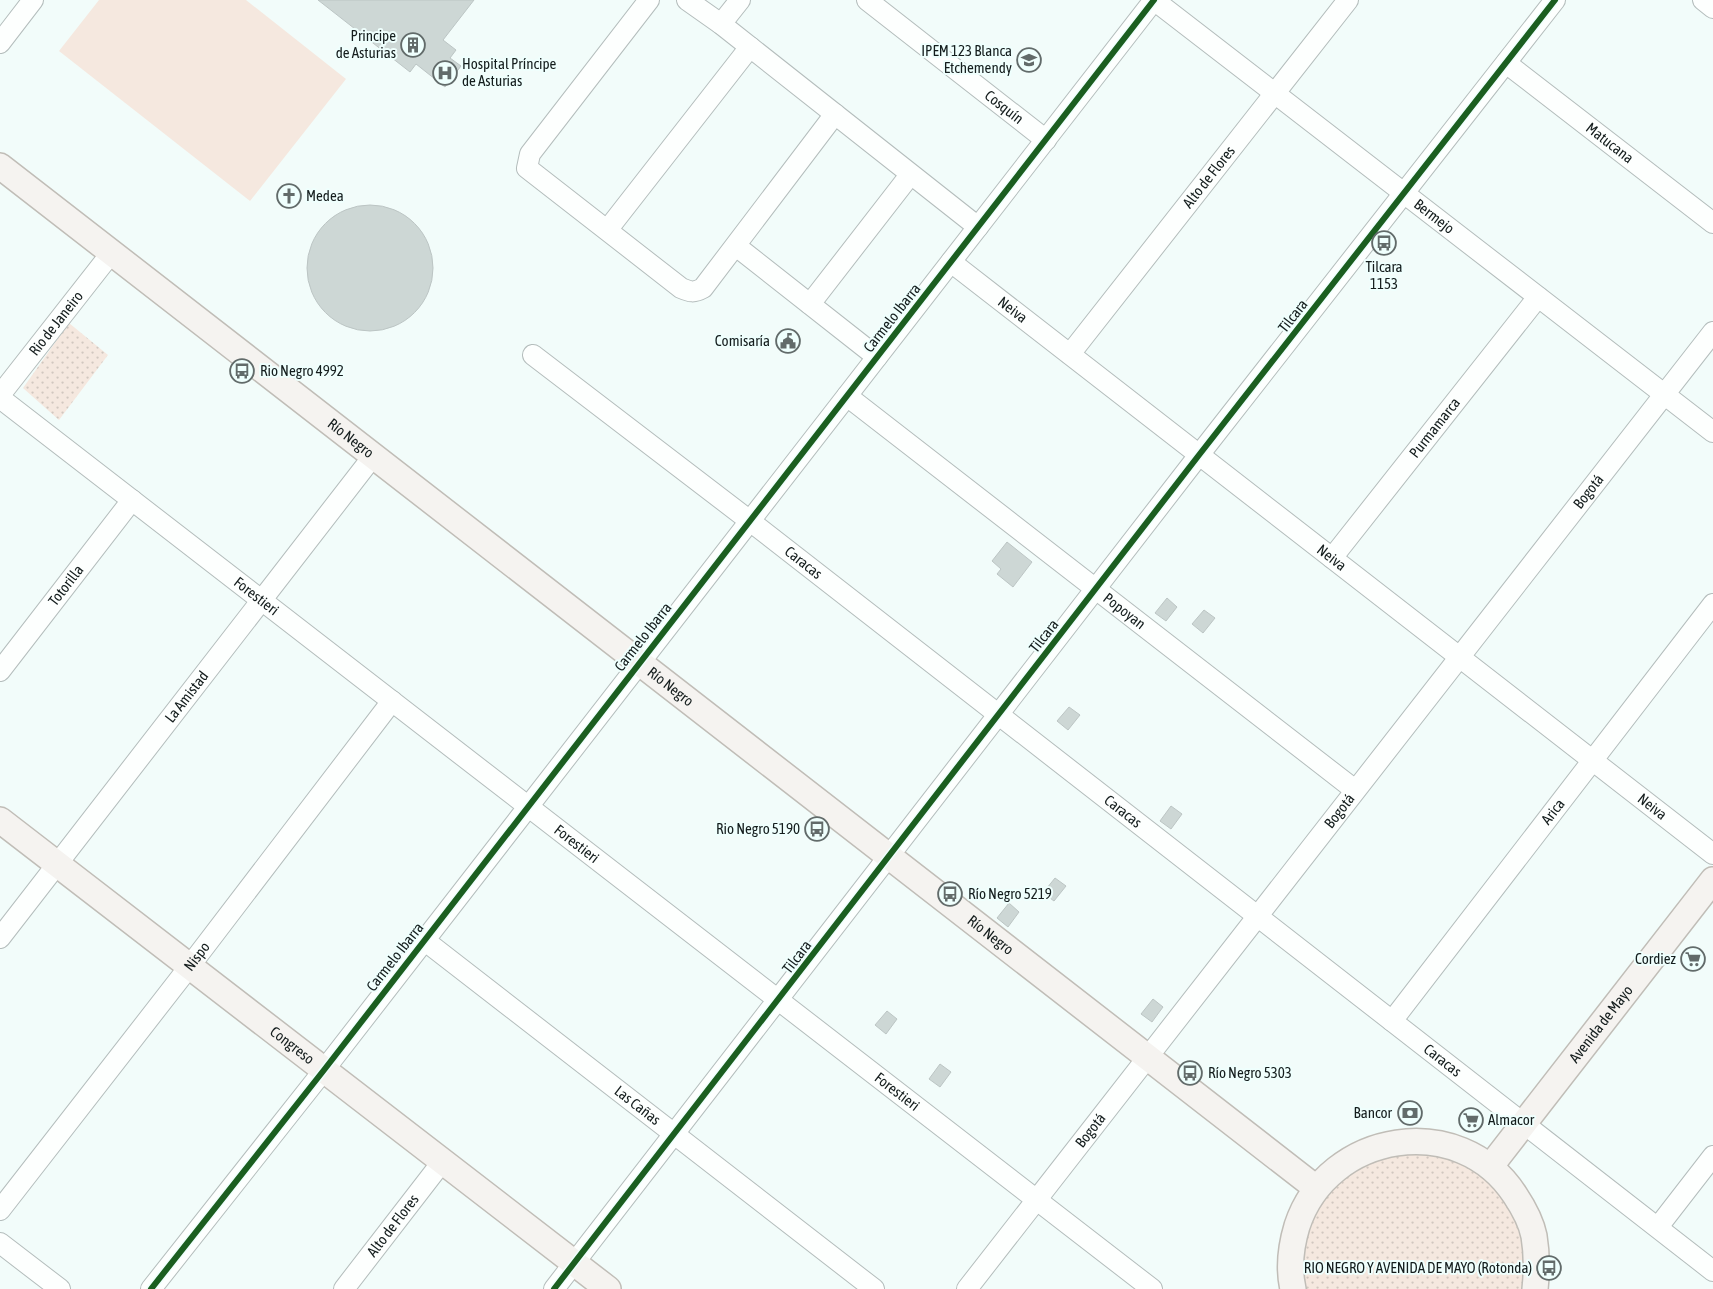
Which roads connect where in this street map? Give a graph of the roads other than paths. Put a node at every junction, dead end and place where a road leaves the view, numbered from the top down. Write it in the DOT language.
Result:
graph roads {
  1 [pos="33,0"];
  2 [pos="649,0"];
  3 [pos="687,0"];
  4 [pos="740,0"];
  5 [pos="866,0"];
  6 [pos="1154,0"];
  7 [pos="1348,0"];
  8 [pos="1555,0"];
  9 [pos="1703,0"];
  10 [pos="1713,8"];
  11 [pos="721,24"];
  12 [pos="0,43"];
  13 [pos="750,47"];
  14 [pos="1506,63"];
  15 [pos="1275,93"];
  16 [pos="835,114"];
  17 [pos="1046,140"];
  18 [pos="0,166"];
  19 [pos="910,175"];
  20 [pos="1405,193"];
  21 [pos="1713,223"];
  22 [pos="978,227"];
  23 [pos="608,229"];
  24 [pos="736,246"];
  25 [pos="112,252"];
  26 [pos="951,262"];
  27 [pos="1538,297"];
  28 [pos="810,304"];
  29 [pos="1713,332"];
  30 [pos="533,354"];
  31 [pos="1070,354"];
  32 [pos="877,357"];
  33 [pos="1664,395"];
  34 [pos="0,396"];
  35 [pos="847,396"];
  36 [pos="1713,432"];
  37 [pos="374,455"];
  38 [pos="1199,455"];
  39 [pos="132,500"];
  40 [pos="750,521"];
  41 [pos="1332,558"];
  42 [pos="1096,590"];
  43 [pos="262,600"];
  44 [pos="1713,604"];
  45 [pos="1460,657"];
  46 [pos="640,662"];
  47 [pos="0,671"];
  48 [pos="392,701"];
  49 [pos="998,715"];
  50 [pos="1592,760"];
  51 [pos="1356,790"];
  52 [pos="528,806"];
  53 [pos="0,820"];
  54 [pos="1713,854"];
  55 [pos="890,856"];
  56 [pos="58,865"];
  57 [pos="1713,880"];
  58 [pos="1257,916"];
  59 [pos="0,938"];
  60 [pos="424,940"];
  61 [pos="189,967"];
  62 [pos="779,1001"];
  63 [pos="1392,1021"];
  64 [pos="1148,1056"];
  65 [pos="324,1070"];
  66 [pos="1524,1124"];
  67 [pos="674,1134"];
  68 [pos="1713,1156"];
  69 [pos="442,1162"];
  70 [pos="1490,1167"];
  71 [pos="1316,1188"];
  72 [pos="1037,1200"];
  73 [pos="0,1210"];
  74 [pos="1658,1228"];
  75 [pos="0,1243"];
  76 [pos="574,1263"];
  77 [pos="1713,1271"];
  78 [pos="60,1289"];
  79 [pos="151,1289"];
  80 [pos="344,1289"];
  81 [pos="554,1289"];
  82 [pos="608,1289"];
  83 [pos="874,1289"];
  84 [pos="967,1289"];
  85 [pos="1152,1289"];
  86 [pos="1293,1289"];
  87 [pos="1535,1289"];
  1 -- 12 [label="street"];
  2 -- 23 [label="street"];
  3 -- 11 [label="street"];
  4 -- 11 [label="street"];
  5 -- 17 [label="street, Cosquín"];
  6 -- 15 [label="street, Bermejo"];
  6 -- 17 [label="street, Carmelo Ibarra"];
  7 -- 15 [label="street, Alto de Flores"];
  8 -- 14 [label="street, Tilcara"];
  9 -- 10 [label="street"];
  11 -- 13 [label="street"];
  13 -- 16 [label="street"];
  13 -- 23 [label="street"];
  14 -- 20 [label="street, Tilcara"];
  14 -- 21 [label="street, Matucana"];
  15 -- 20 [label="street, Bermejo"];
  15 -- 31 [label="street, Alto de Flores"];
  16 -- 19 [label="street"];
  16 -- 24 [label="street"];
  17 -- 22 [label="street, Carmelo Ibarra"];
  18 -- 25 [label="main road, Río Negro"];
  19 -- 22 [label="street"];
  19 -- 28 [label="street"];
  20 -- 27 [label="street, Bermejo"];
  20 -- 38 [label="street, Tilcara"];
  22 -- 26 [label="street, Carmelo Ibarra"];
  23 -- 24 [label="street"];
  24 -- 28 [label="street"];
  25 -- 34 [label="street, Rio de Janeiro"];
  25 -- 37 [label="main road, Río Negro"];
  26 -- 31 [label="street, Neiva"];
  26 -- 32 [label="street, Carmelo Ibarra"];
  27 -- 33 [label="street, Bermejo"];
  27 -- 41 [label="street, Purmamarca"];
  28 -- 32 [label="street"];
  29 -- 33 [label="street, Bogotá"];
  30 -- 40 [label="street, Caracas"];
  31 -- 38 [label="street, Neiva"];
  32 -- 35 [label="street, Carmelo Ibarra"];
  33 -- 36 [label="street, Bermejo"];
  33 -- 45 [label="street, Bogotá"];
  34 -- 39 [label="street, Forestieri"];
  35 -- 40 [label="street, Carmelo Ibarra"];
  35 -- 42 [label="street, Popoyan"];
  37 -- 43 [label="street, La Amistad"];
  37 -- 46 [label="main road, Río Negro"];
  38 -- 41 [label="street, Neiva"];
  38 -- 42 [label="street, Tilcara"];
  39 -- 43 [label="street, Forestieri"];
  39 -- 47 [label="street, Totorilla"];
  40 -- 46 [label="street, Carmelo Ibarra"];
  40 -- 49 [label="street, Caracas"];
  41 -- 45 [label="street, Neiva"];
  42 -- 49 [label="street, Tilcara"];
  42 -- 51 [label="street, Popoyan"];
  43 -- 48 [label="street, Forestieri"];
  43 -- 56 [label="street, La Amistad"];
  44 -- 50 [label="street, Arica"];
  45 -- 50 [label="street, Neiva"];
  45 -- 51 [label="street, Bogotá"];
  46 -- 52 [label="street, Carmelo Ibarra"];
  46 -- 55 [label="main road, Río Negro"];
  48 -- 52 [label="street, Forestieri"];
  48 -- 61 [label="street, Nispo"];
  49 -- 55 [label="street, Tilcara"];
  49 -- 58 [label="street, Caracas"];
  50 -- 54 [label="street, Neiva"];
  50 -- 63 [label="street, Arica"];
  51 -- 58 [label="street, Bogotá"];
  52 -- 60 [label="street, Carmelo Ibarra"];
  52 -- 62 [label="street, Forestieri"];
  53 -- 56 [label="main road, Congreso"];
  55 -- 62 [label="street, Tilcara"];
  55 -- 64 [label="main road, Río Negro"];
  56 -- 59 [label="street, La Amistad"];
  56 -- 61 [label="main road, Congreso"];
  57 -- 66 [label="main road, Avenida de Mayo"];
  58 -- 63 [label="street, Caracas"];
  58 -- 64 [label="street, Bogotá"];
  60 -- 65 [label="street, Carmelo Ibarra"];
  60 -- 67 [label="street, Las Cañas"];
  61 -- 65 [label="main road, Congreso"];
  61 -- 73 [label="street, Nispo"];
  62 -- 67 [label="street, Tilcara"];
  62 -- 72 [label="street, Forestieri"];
  63 -- 66 [label="street, Caracas"];
  64 -- 71 [label="main road, Río Negro"];
  64 -- 72 [label="street, Bogotá"];
  65 -- 69 [label="main road, Congreso"];
  65 -- 79 [label="street, Carmelo Ibarra"];
  66 -- 70 [label="main road, Avenida de Mayo"];
  66 -- 74 [label="street, Caracas"];
  67 -- 76 [label="street, Tilcara"];
  67 -- 83 [label="street, Las Cañas"];
  68 -- 74 [label="street"];
  69 -- 76 [label="main road, Congreso"];
  69 -- 80 [label="street, Alto de Flores"];
  70 -- 71 [label="main road"];
  70 -- 87 [label="main road"];
  71 -- 86 [label="main road"];
  72 -- 84 [label="street, Bogotá"];
  72 -- 85 [label="street, Forestieri"];
  74 -- 77 [label="street, Caracas"];
  75 -- 78 [label="street"];
  76 -- 81 [label="street, Tilcara"];
  76 -- 82 [label="main road, Congreso"];
}
